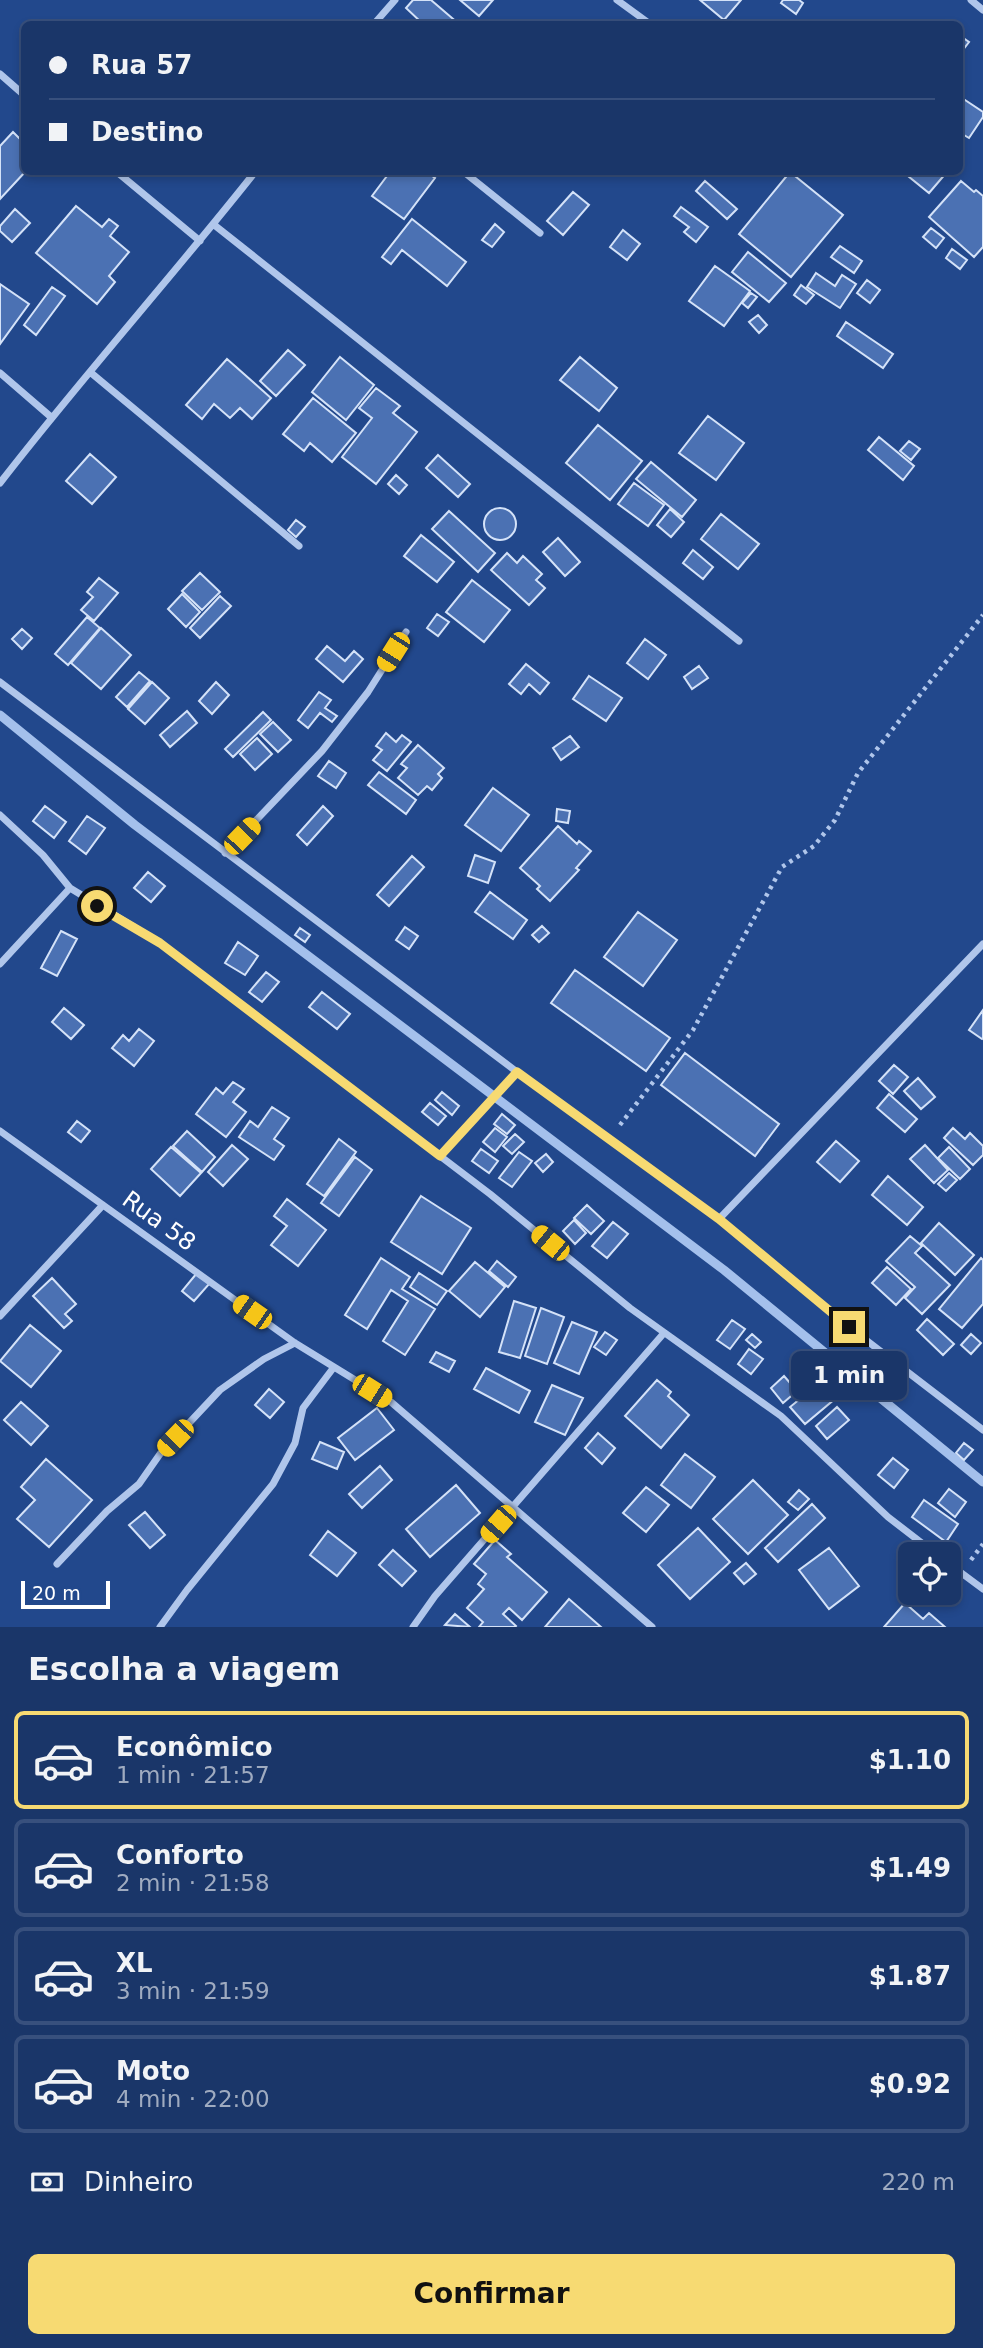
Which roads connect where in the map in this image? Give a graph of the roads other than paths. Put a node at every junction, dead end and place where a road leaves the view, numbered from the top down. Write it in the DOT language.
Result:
graph roads {
  1 [pos="395,0"];
  2 [pos="617,0"];
  3 [pos="971,0"];
  4 [pos="983,9"];
  5 [pos="377,21"];
  6 [pos="646,21"];
  7 [pos="0,74"];
  8 [pos="21,92"];
  9 [pos="121,175"];
  10 [pos="253,175"];
  11 [pos="468,175"];
  12 [pos="214,224"];
  13 [pos="540,233"];
  14 [pos="200,241"];
  15 [pos="90,372"];
  16 [pos="0,373"];
  17 [pos="51,417"];
  18 [pos="0,482"];
  19 [pos="299,546"];
  20 [pos="405,632"];
  21 [pos="740,641"];
  22 [pos="0,682"];
  23 [pos="0,815"];
  24 [pos="225,853"];
  25 [pos="69,888"];
  26 [pos="983,944"];
  27 [pos="0,964"];
  28 [pos="517,1072"];
  29 [pos="0,1131"];
  30 [pos="440,1156"];
  31 [pos="103,1205"];
  32 [pos="719,1219"];
  33 [pos="0,1316"];
  34 [pos="664,1333"];
  35 [pos="295,1343"];
  36 [pos="334,1367"];
  37 [pos="983,1430"];
  38 [pos="514,1506"];
  39 [pos="920,1542"];
  40 [pos="57,1564"];
  41 [pos="961,1573"];
  42 [pos="983,1589"];
  43 [pos="160,1627"];
  44 [pos="413,1627"];
  45 [pos="652,1627"];
  1 -- 5 [label="street"];
  2 -- 6 [label="street"];
  3 -- 4 [label="street"];
  7 -- 8 [label="street"];
  9 -- 14 [label="street"];
  10 -- 12 [label="street"];
  11 -- 13 [label="street"];
  12 -- 14 [label="street"];
  12 -- 21 [label="street"];
  14 -- 15 [label="street"];
  15 -- 17 [label="street"];
  15 -- 19 [label="street"];
  16 -- 17 [label="street"];
  17 -- 18 [label="street"];
  20 -- 24 [label="street"];
  22 -- 24 [label="street"];
  23 -- 25 [label="street"];
  24 -- 28 [label="street"];
  25 -- 27 [label="street"];
  25 -- 30 [label="street"];
  26 -- 32 [label="street"];
  28 -- 30 [label="street"];
  28 -- 32 [label="street"];
  29 -- 31 [label="street, Rua 58"];
  30 -- 34 [label="street"];
  31 -- 33 [label="street"];
  31 -- 35 [label="street, Rua 58"];
  32 -- 37 [label="street"];
  34 -- 38 [label="street"];
  34 -- 39 [label="street"];
  35 -- 36 [label="street, Rua 58"];
  35 -- 40 [label="street"];
  36 -- 38 [label="street, Rua 58"];
  36 -- 43 [label="street"];
  38 -- 44 [label="street"];
  38 -- 45 [label="street, Rua 58"];
  41 -- 42 [label="street"];
}
